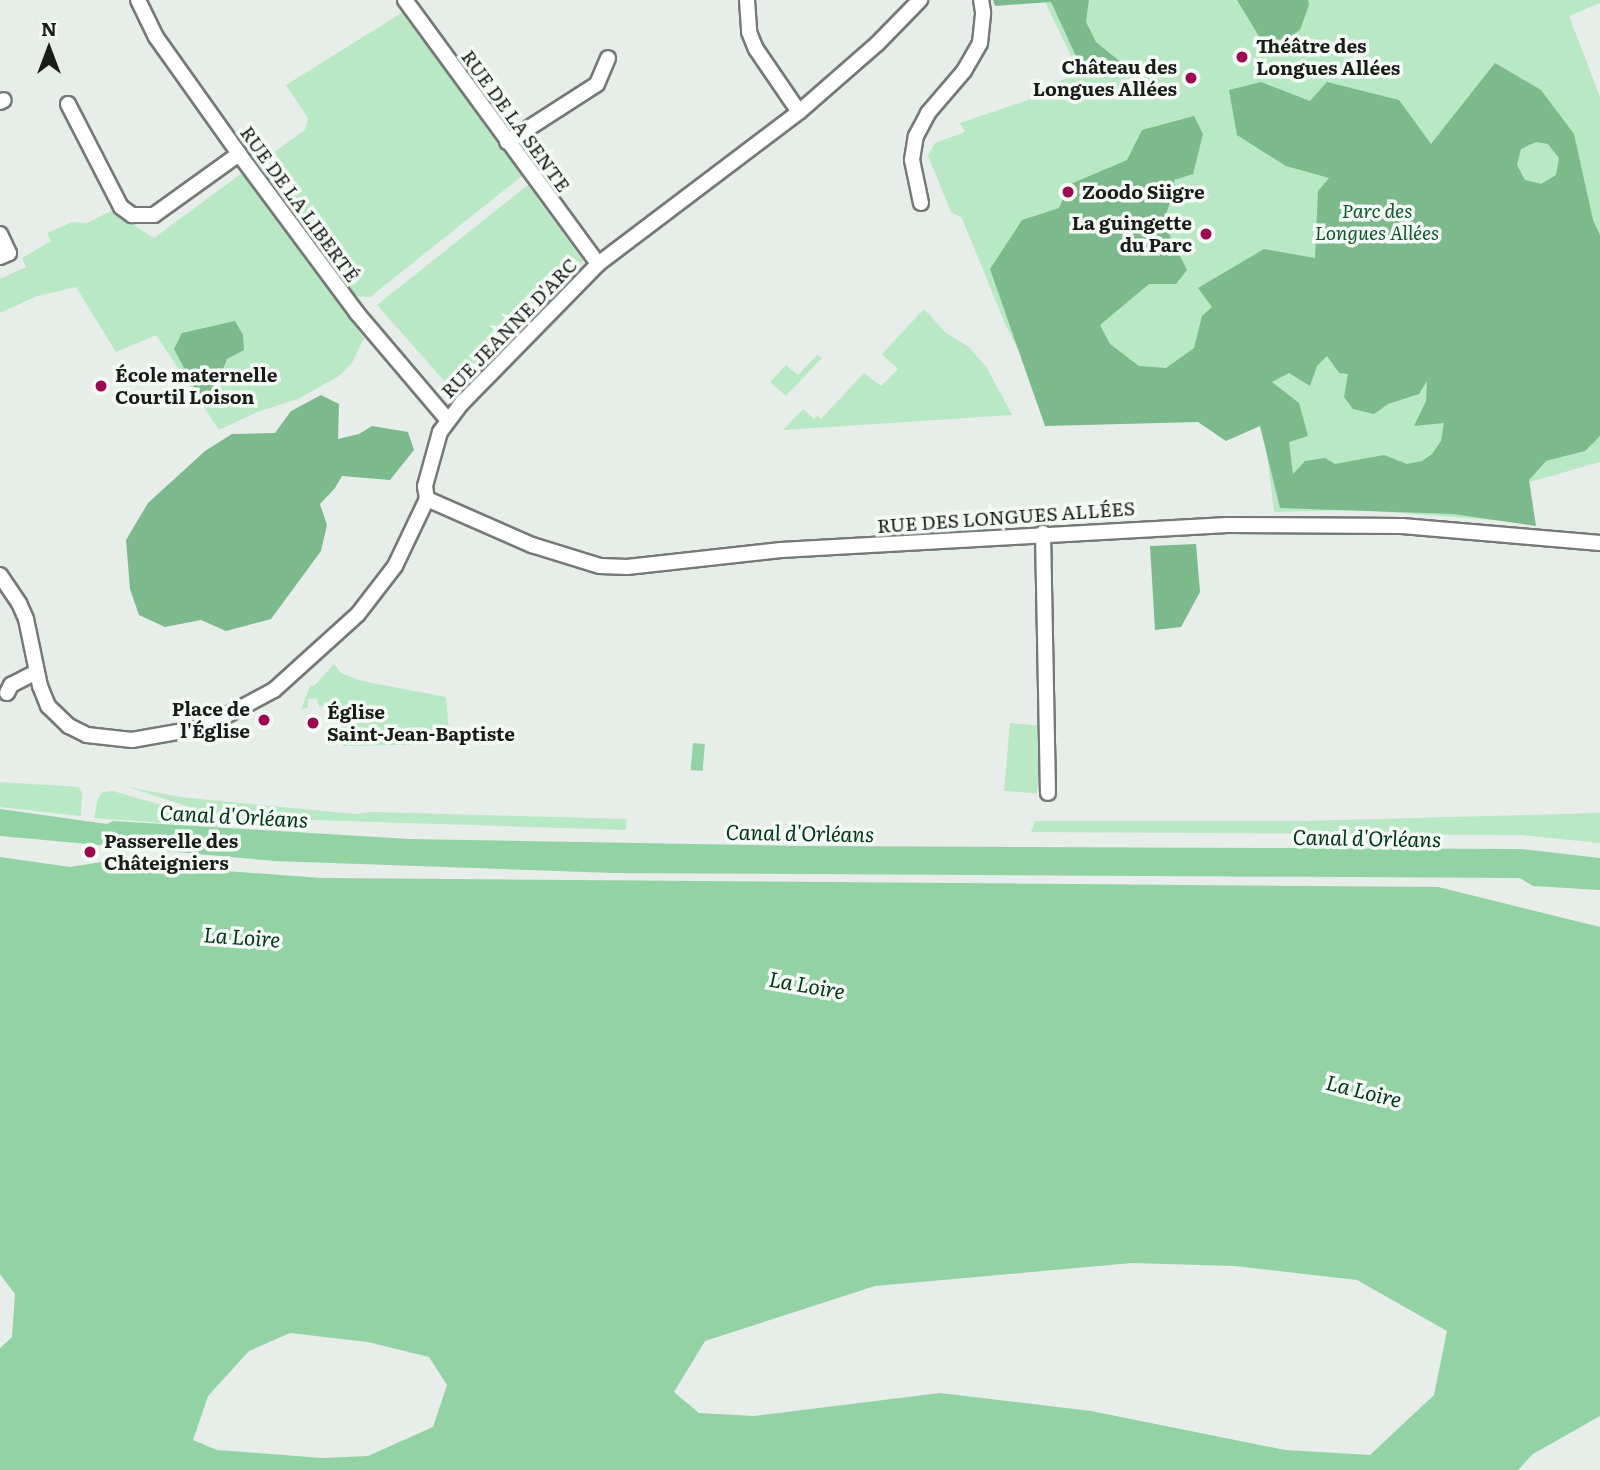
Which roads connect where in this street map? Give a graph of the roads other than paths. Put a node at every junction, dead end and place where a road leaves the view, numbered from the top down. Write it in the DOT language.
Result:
graph roads {
  1 [pos="138,0"];
  2 [pos="405,0"];
  3 [pos="747,0"];
  4 [pos="920,0"];
  5 [pos="981,0"];
  6 [pos="608,58"];
  7 [pos="68,104"];
  8 [pos="799,112"];
  9 [pos="508,142"];
  10 [pos="239,154"];
  11 [pos="921,203"];
  12 [pos="0,234"];
  13 [pos="0,257"];
  14 [pos="598,264"];
  15 [pos="447,419"];
  16 [pos="427,499"];
  17 [pos="1042,533"];
  18 [pos="1600,543"];
  19 [pos="0,575"];
  20 [pos="37,672"];
  21 [pos="7,693"];
  22 [pos="1048,793"];
  1 -- 10 [label="street, RUE DE LA LIBERTÉ"];
  2 -- 9 [label="street, RUE DE LA SENTE"];
  3 -- 8 [label="street"];
  4 -- 8 [label="street, RUE JEANNE D'ARC"];
  5 -- 11 [label="street"];
  6 -- 9 [label="street"];
  7 -- 10 [label="street"];
  8 -- 14 [label="street, RUE JEANNE D'ARC"];
  9 -- 14 [label="street, RUE DE LA SENTE"];
  10 -- 15 [label="street, RUE DE LA LIBERTÉ"];
  12 -- 13 [label="street"];
  14 -- 15 [label="street, RUE JEANNE D'ARC"];
  15 -- 16 [label="street, RUE JEANNE D'ARC"];
  16 -- 17 [label="street, RUE DES LONGUES ALLÉES"];
  16 -- 20 [label="street, RUE JEANNE D'ARC"];
  17 -- 18 [label="street, RUE DES LONGUES ALLÉES"];
  17 -- 22 [label="street"];
  19 -- 20 [label="street, RUE JEANNE D'ARC"];
  20 -- 21 [label="street"];
}
